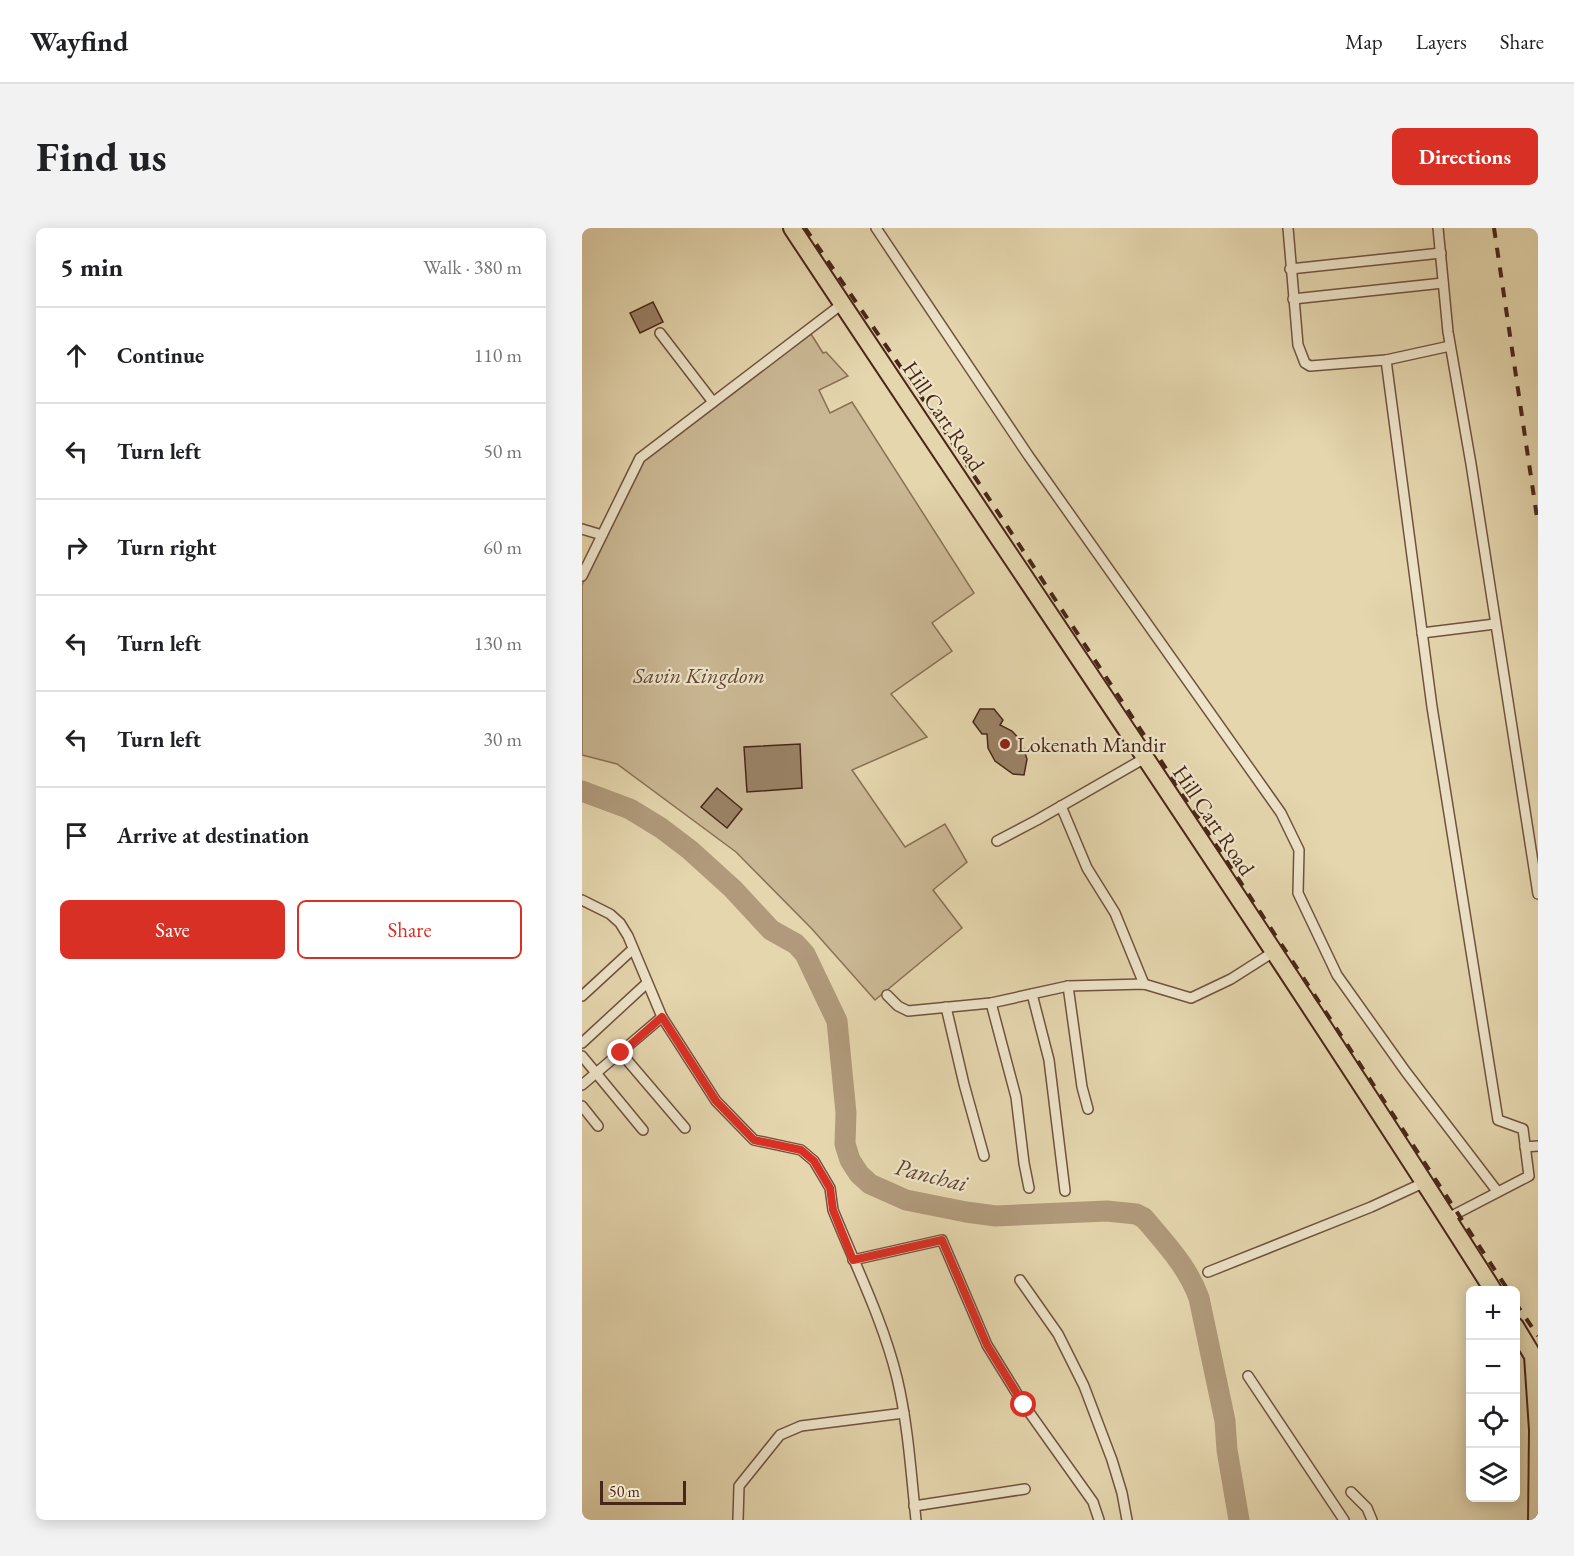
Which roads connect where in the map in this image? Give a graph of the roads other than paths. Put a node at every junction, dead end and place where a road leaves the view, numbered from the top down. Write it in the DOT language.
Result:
graph roads {
  1 [pos="792,228"];
  2 [pos="876,228"];
  3 [pos="1288,228"];
  4 [pos="1438,228"];
  5 [pos="1440,253"];
  6 [pos="1290,269"];
  7 [pos="1443,283"];
  8 [pos="1293,299"];
  9 [pos="842,304"];
  10 [pos="660,333"];
  11 [pos="1450,346"];
  12 [pos="1386,360"];
  13 [pos="713,402"];
  14 [pos="582,529"];
  15 [pos="602,535"];
  16 [pos="582,576"];
  17 [pos="1495,624"];
  18 [pos="1422,633"];
  19 [pos="1144,758"];
  20 [pos="1061,806"];
  21 [pos="997,841"];
  22 [pos="1538,894"];
  23 [pos="582,900"];
  24 [pos="633,949"];
  25 [pos="1275,951"];
  26 [pos="647,983"];
  27 [pos="1144,984"];
  28 [pos="1068,986"];
  29 [pos="1032,994"];
  30 [pos="887,995"];
  31 [pos="582,996"];
  32 [pos="991,1003"];
  33 [pos="946,1007"];
  34 [pos="662,1017"];
  35 [pos="582,1043"];
  36 [pos="621,1053"];
  37 [pos="582,1056"];
  38 [pos="597,1074"];
  39 [pos="582,1085"];
  40 [pos="582,1106"];
  41 [pos="1088,1109"];
  42 [pos="598,1126"];
  43 [pos="685,1128"];
  44 [pos="643,1130"];
  45 [pos="1538,1146"];
  46 [pos="1525,1147"];
  47 [pos="984,1156"];
  48 [pos="1422,1183"];
  49 [pos="1029,1188"];
  50 [pos="1065,1191"];
  51 [pos="1497,1191"];
  52 [pos="1446,1219"];
  53 [pos="853,1260"];
  54 [pos="1208,1272"];
  55 [pos="1020,1280"];
  56 [pos="1490,1286"];
  57 [pos="1520,1334"];
  58 [pos="1248,1376"];
  59 [pos="904,1413"];
  60 [pos="1025,1489"];
  61 [pos="1351,1492"];
  62 [pos="914,1506"];
  63 [pos="738,1520"];
  64 [pos="916,1520"];
  65 [pos="1099,1520"];
  66 [pos="1127,1520"];
  67 [pos="1344,1520"];
  68 [pos="1372,1520"];
  69 [pos="1537,1520"];
  1 -- 9 [label="highway, Hill Cart Road"];
  2 -- 51 [label="street"];
  3 -- 6 [label="street"];
  4 -- 5 [label="street"];
  5 -- 6 [label="street"];
  5 -- 7 [label="street"];
  6 -- 8 [label="street"];
  7 -- 8 [label="street"];
  7 -- 11 [label="street"];
  8 -- 12 [label="street"];
  9 -- 13 [label="street"];
  9 -- 19 [label="highway, Hill Cart Road"];
  10 -- 13 [label="street"];
  11 -- 12 [label="street"];
  11 -- 17 [label="street"];
  12 -- 18 [label="street"];
  13 -- 15 [label="street"];
  14 -- 15 [label="street"];
  15 -- 16 [label="street"];
  17 -- 18 [label="street"];
  17 -- 22 [label="street"];
  18 -- 46 [label="street"];
  19 -- 20 [label="street"];
  19 -- 25 [label="highway, Hill Cart Road"];
  20 -- 21 [label="street"];
  20 -- 27 [label="street"];
  23 -- 24 [label="street"];
  24 -- 26 [label="street"];
  24 -- 31 [label="street"];
  25 -- 27 [label="street"];
  25 -- 48 [label="highway, Hill Cart Road"];
  26 -- 34 [label="street"];
  26 -- 35 [label="street"];
  27 -- 28 [label="street"];
  28 -- 29 [label="street"];
  28 -- 41 [label="street"];
  29 -- 32 [label="street"];
  29 -- 50 [label="street"];
  30 -- 33 [label="street"];
  32 -- 33 [label="street"];
  32 -- 49 [label="street"];
  33 -- 47 [label="street"];
  34 -- 36 [label="street"];
  34 -- 53 [label="street"];
  36 -- 38 [label="street"];
  36 -- 43 [label="street"];
  37 -- 38 [label="street"];
  38 -- 39 [label="street"];
  38 -- 44 [label="street"];
  40 -- 42 [label="street"];
  45 -- 46 [label="street"];
  46 -- 51 [label="street"];
  48 -- 52 [label="highway, Hill Cart Road"];
  48 -- 54 [label="street"];
  51 -- 52 [label="street"];
  52 -- 56 [label="highway, Hill Cart Road"];
  53 -- 59 [label="street"];
  53 -- 65 [label="street"];
  55 -- 66 [label="street"];
  57 -- 69 [label="highway"];
  58 -- 67 [label="street"];
  59 -- 62 [label="street"];
  59 -- 63 [label="street"];
  60 -- 62 [label="street"];
  61 -- 68 [label="street"];
  62 -- 64 [label="street"];
}
